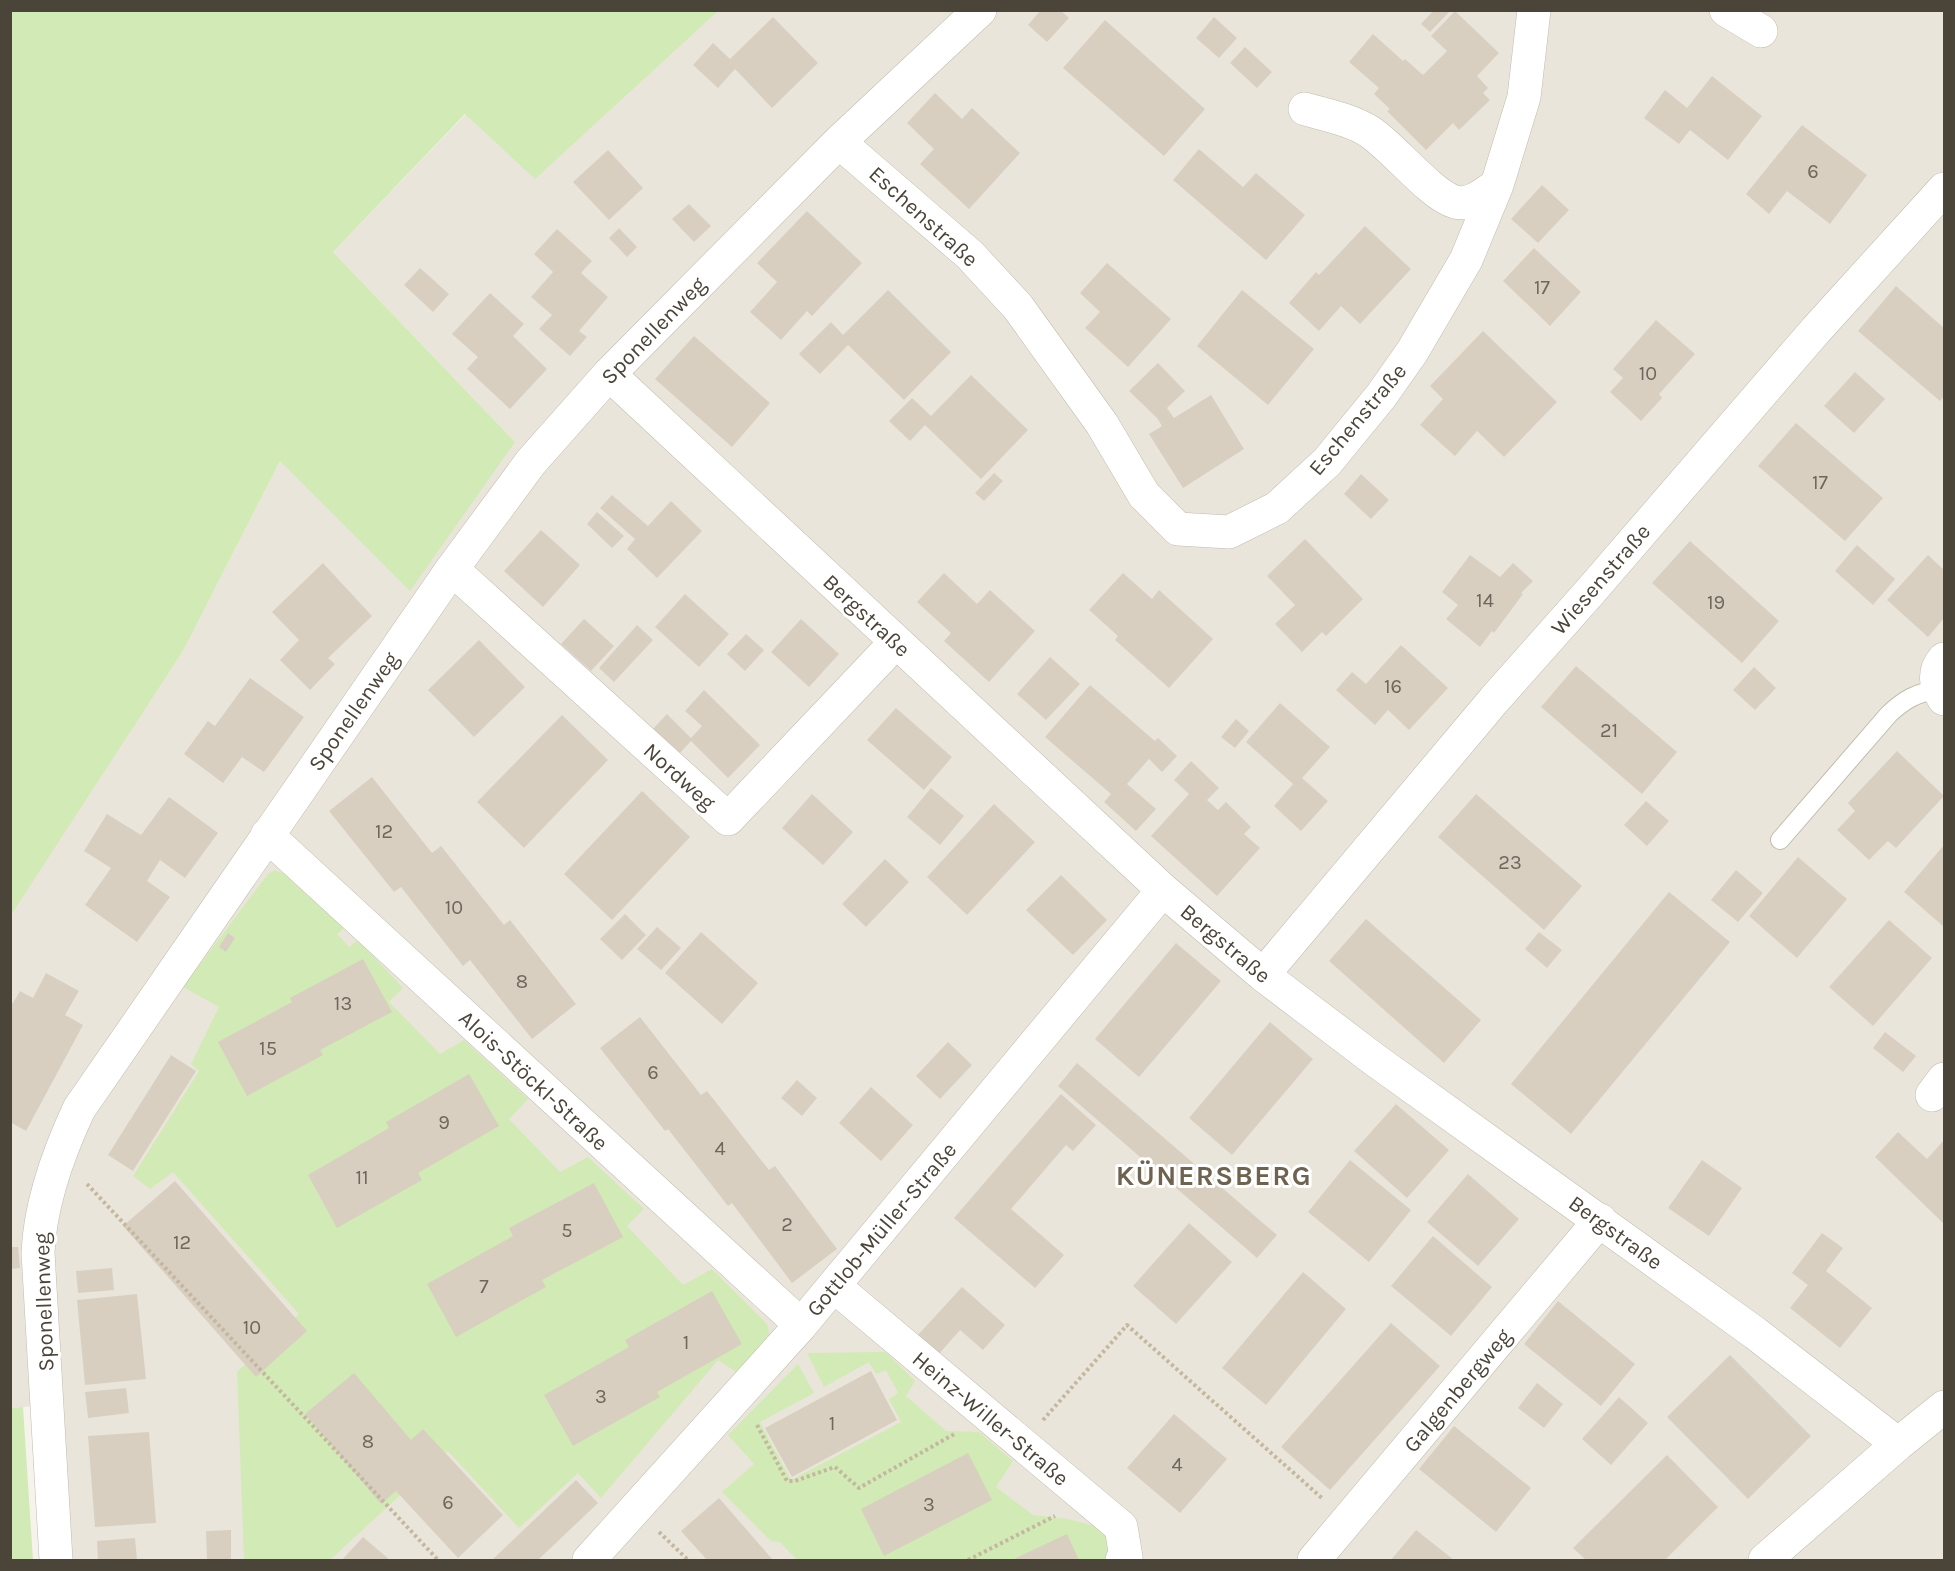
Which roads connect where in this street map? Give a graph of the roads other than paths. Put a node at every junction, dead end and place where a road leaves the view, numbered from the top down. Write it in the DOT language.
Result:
graph roads {
  1 [pos="980,10"];
  2 [pos="1534,10"];
  3 [pos="1726,10"];
  4 [pos="1761,31"];
  5 [pos="1305,109"];
  6 [pos="839,142"];
  7 [pos="1497,185"];
  8 [pos="1944,189"];
  9 [pos="609,374"];
  10 [pos="452,569"];
  11 [pos="896,642"];
  12 [pos="1942,682"];
  13 [pos="267,835"];
  14 [pos="1780,840"];
  15 [pos="1163,890"];
  16 [pos="1263,975"];
  17 [pos="1600,1220"];
  18 [pos="834,1286"];
  19 [pos="801,1325"];
  20 [pos="1944,1407"];
  21 [pos="1898,1444"];
  22 [pos="56,1560"];
  23 [pos="589,1560"];
  24 [pos="1122,1560"];
  25 [pos="1314,1560"];
  26 [pos="1765,1560"];
  1 -- 6 [label="street, Sponellenweg"];
  2 -- 7 [label="street, Eschenstraße"];
  3 -- 4 [label="street"];
  5 -- 7 [label="street"];
  6 -- 7 [label="street, Eschenstraße"];
  6 -- 9 [label="street, Sponellenweg"];
  8 -- 16 [label="street, Wiesenstraße"];
  9 -- 10 [label="street, Sponellenweg"];
  9 -- 11 [label="street, Bergstraße"];
  10 -- 11 [label="street, Nordweg"];
  10 -- 13 [label="street, Sponellenweg"];
  11 -- 15 [label="street, Bergstraße"];
  12 -- 14 [label="lane"];
  13 -- 19 [label="street, Alois-Stöckl-Straße"];
  13 -- 22 [label="street, Sponellenweg"];
  15 -- 16 [label="street, Bergstraße"];
  15 -- 18 [label="street, Gottlob-Müller-Straße"];
  16 -- 17 [label="street, Bergstraße"];
  17 -- 21 [label="street, Bergstraße"];
  17 -- 25 [label="street, Galgenbergweg"];
  18 -- 19 [label="street, Gottlob-Müller-Straße"];
  18 -- 24 [label="street, Heinz-Willer-Straße"];
  19 -- 23 [label="street, Gottlob-Müller-Straße"];
  20 -- 21 [label="street"];
  21 -- 26 [label="street"];
}
